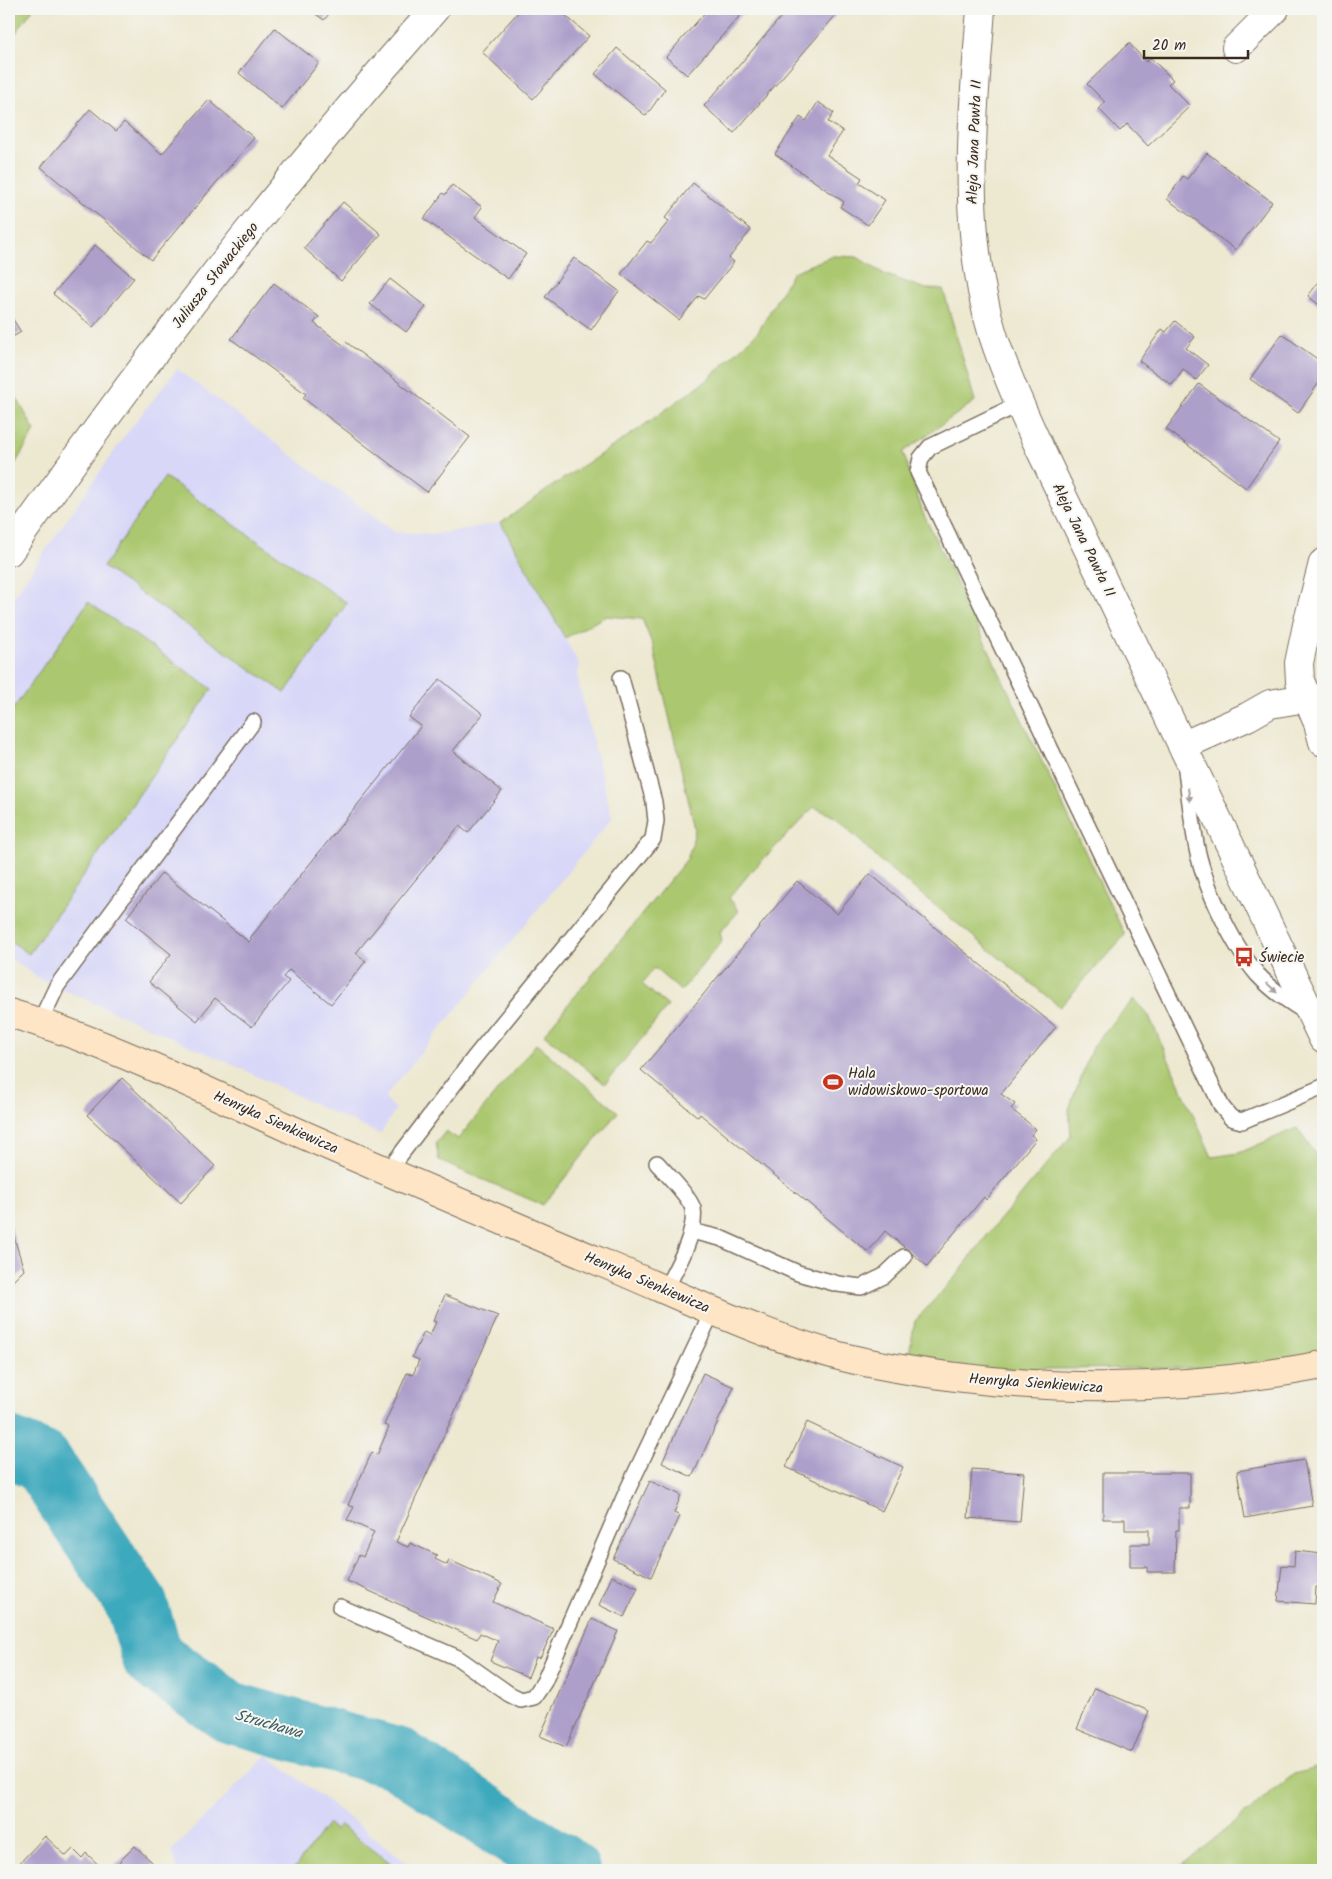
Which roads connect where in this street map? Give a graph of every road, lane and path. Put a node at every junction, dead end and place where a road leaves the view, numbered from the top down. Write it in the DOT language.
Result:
graph roads {
  1 [pos="435,9"];
  2 [pos="981,9"];
  3 [pos="1275,9"];
  4 [pos="1236,48"];
  5 [pos="1019,404"];
  6 [pos="9,552"];
  7 [pos="1323,563"];
  8 [pos="621,678"];
  9 [pos="1315,699"];
  10 [pos="252,722"];
  11 [pos="1323,742"];
  12 [pos="1182,746"];
  13 [pos="9,1013"];
  14 [pos="40,1022"];
  15 [pos="1318,1028"];
  16 [pos="1323,1087"];
  17 [pos="657,1163"];
  18 [pos="388,1171"];
  19 [pos="692,1231"];
  20 [pos="904,1257"];
  21 [pos="665,1290"];
  22 [pos="713,1310"];
  23 [pos="1323,1365"];
  24 [pos="340,1607"];
  1 -- 6 [label="street, Juliusza Słowackiego"];
  2 -- 5 [label="street, Aleja Jana Pawła II"];
  3 -- 4 [label="street"];
  5 -- 12 [label="street, Aleja Jana Pawła II"];
  5 -- 16 [label="lane"];
  7 -- 9 [label="street"];
  8 -- 18 [label="lane"];
  9 -- 11 [label="street"];
  9 -- 12 [label="street"];
  10 -- 14 [label="lane"];
  12 -- 15 [label="street, Aleja Jana Pawła II"];
  12 -- 15 [label="lane, one-way"];
  13 -- 14 [label="street, Henryka Sienkiewicza"];
  14 -- 18 [label="street, Henryka Sienkiewicza"];
  17 -- 19 [label="lane"];
  18 -- 21 [label="street, Henryka Sienkiewicza"];
  19 -- 20 [label="lane"];
  19 -- 21 [label="lane"];
  21 -- 22 [label="street, Henryka Sienkiewicza"];
  22 -- 23 [label="street, Henryka Sienkiewicza"];
  22 -- 24 [label="lane"];
}
